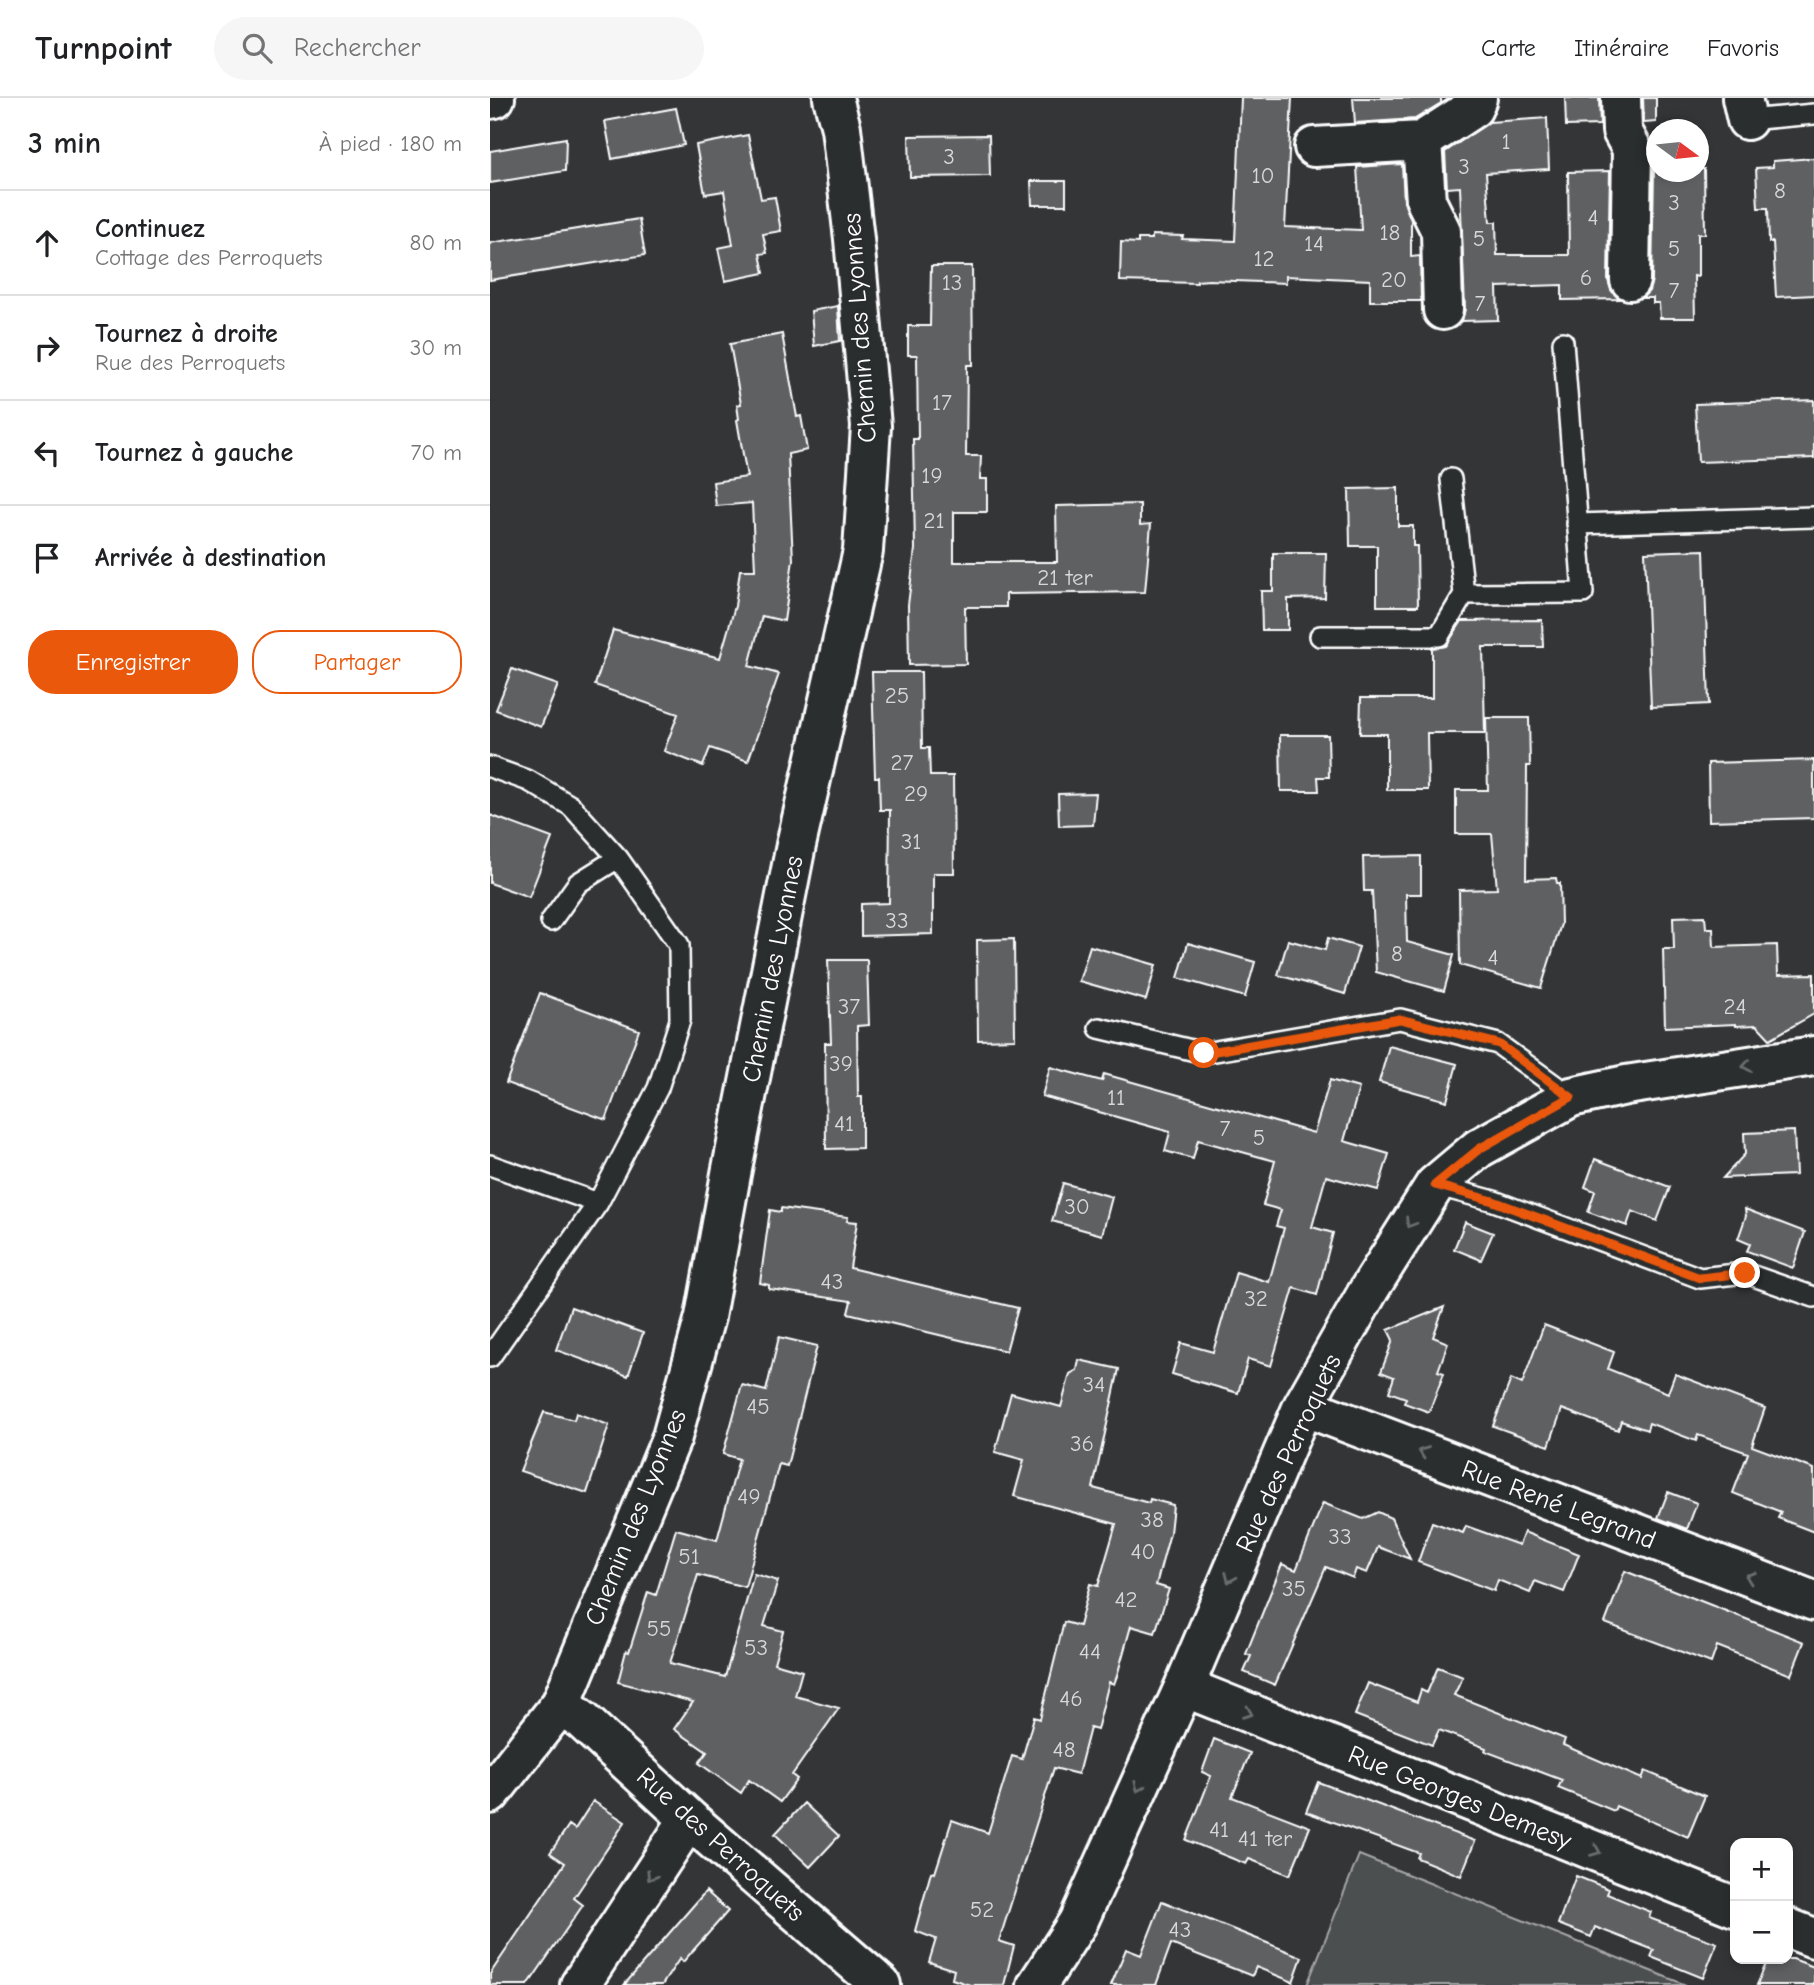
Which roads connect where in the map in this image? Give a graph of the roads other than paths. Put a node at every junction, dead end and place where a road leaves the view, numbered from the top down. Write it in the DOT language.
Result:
graph roads {
  1 [pos="834,98"];
  2 [pos="1476,98"];
  3 [pos="1621,98"];
  4 [pos="1744,109"];
  5 [pos="1814,114"];
  6 [pos="1422,141"];
  7 [pos="1314,146"];
  8 [pos="1630,280"];
  9 [pos="1443,310"];
  10 [pos="1563,342"];
  11 [pos="1451,479"];
  12 [pos="1814,517"];
  13 [pos="1577,524"];
  14 [pos="1464,594"];
  15 [pos="1320,636"];
  16 [pos="490,767"];
  17 [pos="618,858"];
  18 [pos="551,921"];
  19 [pos="1099,1028"];
  20 [pos="1814,1056"];
  21 [pos="1571,1097"];
  22 [pos="490,1165"];
  23 [pos="1435,1185"];
  24 [pos="598,1203"];
  25 [pos="1814,1297"];
  26 [pos="490,1357"];
  27 [pos="1303,1406"];
  28 [pos="1814,1601"];
  29 [pos="1184,1687"];
  30 [pos="561,1704"];
  31 [pos="494,1782"];
  32 [pos="689,1819"];
  33 [pos="1730,1905"];
  34 [pos="1793,1930"];
  35 [pos="1814,1938"];
  36 [pos="580,1985"];
  37 [pos="881,1985"];
  38 [pos="1037,1985"];
  1 -- 30 [label="street, Chemin des Lyonnes"];
  2 -- 6 [label="street"];
  3 -- 8 [label="street"];
  4 -- 5 [label="lane"];
  6 -- 7 [label="street"];
  6 -- 9 [label="street"];
  10 -- 13 [label="lane"];
  11 -- 14 [label="lane"];
  12 -- 13 [label="lane"];
  13 -- 14 [label="lane"];
  14 -- 15 [label="lane"];
  16 -- 17 [label="lane"];
  17 -- 18 [label="lane"];
  17 -- 24 [label="lane"];
  19 -- 21 [label="lane"];
  20 -- 21 [label="street, Rue des Perroquets, one-way"];
  21 -- 23 [label="street, Rue des Perroquets"];
  22 -- 24 [label="lane"];
  23 -- 25 [label="lane"];
  23 -- 27 [label="street, Rue des Perroquets, one-way"];
  24 -- 26 [label="lane"];
  28 -- 27 [label="street, Rue René Legrand, one-way"];
  27 -- 29 [label="street, Rue des Perroquets, one-way"];
  29 -- 33 [label="street, Rue Georges Demesy, one-way"];
  29 -- 38 [label="street, Rue des Perroquets, one-way"];
  30 -- 31 [label="street, Chemin des Lyonnes"];
  30 -- 32 [label="street, Rue des Perroquets"];
  32 -- 36 [label="street, one-way"];
  32 -- 37 [label="street, Rue des Perroquets"];
  34 -- 35 [label="street"];
}
